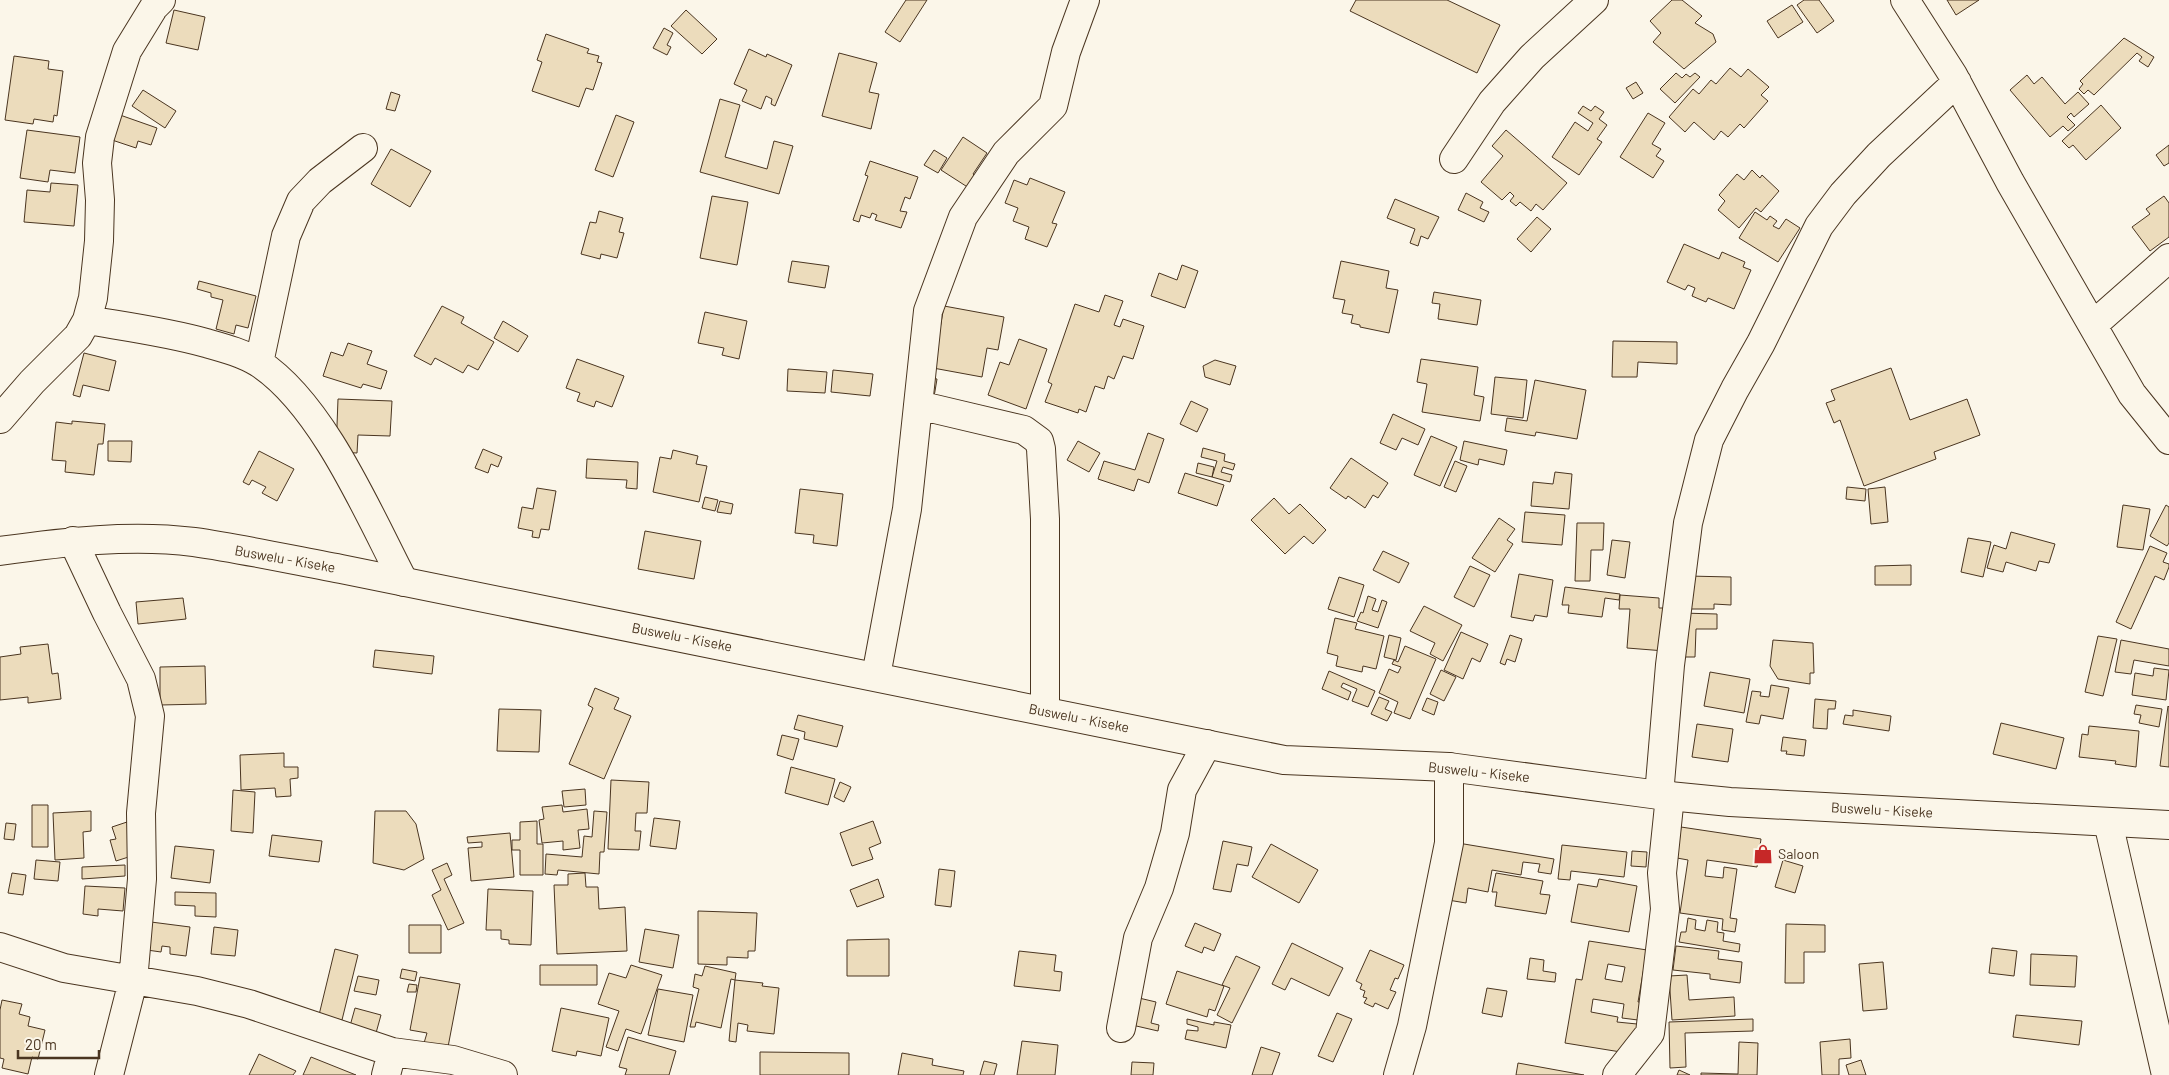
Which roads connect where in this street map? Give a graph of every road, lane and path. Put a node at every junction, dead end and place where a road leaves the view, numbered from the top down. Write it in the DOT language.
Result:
graph roads {
  1 [pos="161,0"];
  2 [pos="1085,0"];
  3 [pos="1594,0"];
  4 [pos="1906,0"];
  5 [pos="1957,82"];
  6 [pos="363,148"];
  7 [pos="1454,159"];
  8 [pos="2169,258"];
  9 [pos="87,320"];
  10 [pos="2092,325"];
  11 [pos="259,363"];
  12 [pos="918,405"];
  13 [pos="0,419"];
  14 [pos="2169,440"];
  15 [pos="73,541"];
  16 [pos="0,551"];
  17 [pos="404,582"];
  18 [pos="876,676"];
  19 [pos="1045,711"];
  20 [pos="1207,744"];
  21 [pos="1449,767"];
  22 [pos="1665,796"];
  23 [pos="2108,822"];
  24 [pos="2169,825"];
  25 [pos="0,947"];
  26 [pos="133,981"];
  27 [pos="1121,1028"];
  28 [pos="389,1064"];
  29 [pos="109,1075"];
  30 [pos="503,1075"];
  31 [pos="1398,1075"];
  32 [pos="1617,1075"];
  33 [pos="2166,1075"];
  1 -- 9 [label="street"];
  2 -- 12 [label="street"];
  3 -- 7 [label="street"];
  4 -- 5 [label="street"];
  5 -- 10 [label="street"];
  5 -- 22 [label="street"];
  6 -- 11 [label="street"];
  8 -- 10 [label="street"];
  9 -- 11 [label="street"];
  9 -- 13 [label="street"];
  10 -- 14 [label="street"];
  11 -- 17 [label="street"];
  12 -- 18 [label="street"];
  12 -- 19 [label="street"];
  15 -- 16 [label="street, Buswelu - Kiseke"];
  15 -- 17 [label="street, Buswelu - Kiseke"];
  15 -- 26 [label="street"];
  17 -- 18 [label="street, Buswelu - Kiseke"];
  18 -- 19 [label="street, Buswelu - Kiseke"];
  19 -- 20 [label="street, Buswelu - Kiseke"];
  20 -- 21 [label="street, Buswelu - Kiseke"];
  20 -- 27 [label="street"];
  21 -- 22 [label="street, Buswelu - Kiseke"];
  21 -- 31 [label="street"];
  22 -- 23 [label="street, Buswelu - Kiseke"];
  22 -- 32 [label="street"];
  23 -- 24 [label="street, Buswelu - Kiseke"];
  23 -- 33 [label="street"];
  25 -- 26 [label="street"];
  26 -- 28 [label="street"];
  26 -- 29 [label="street"];
  28 -- 30 [label="street"];
}
